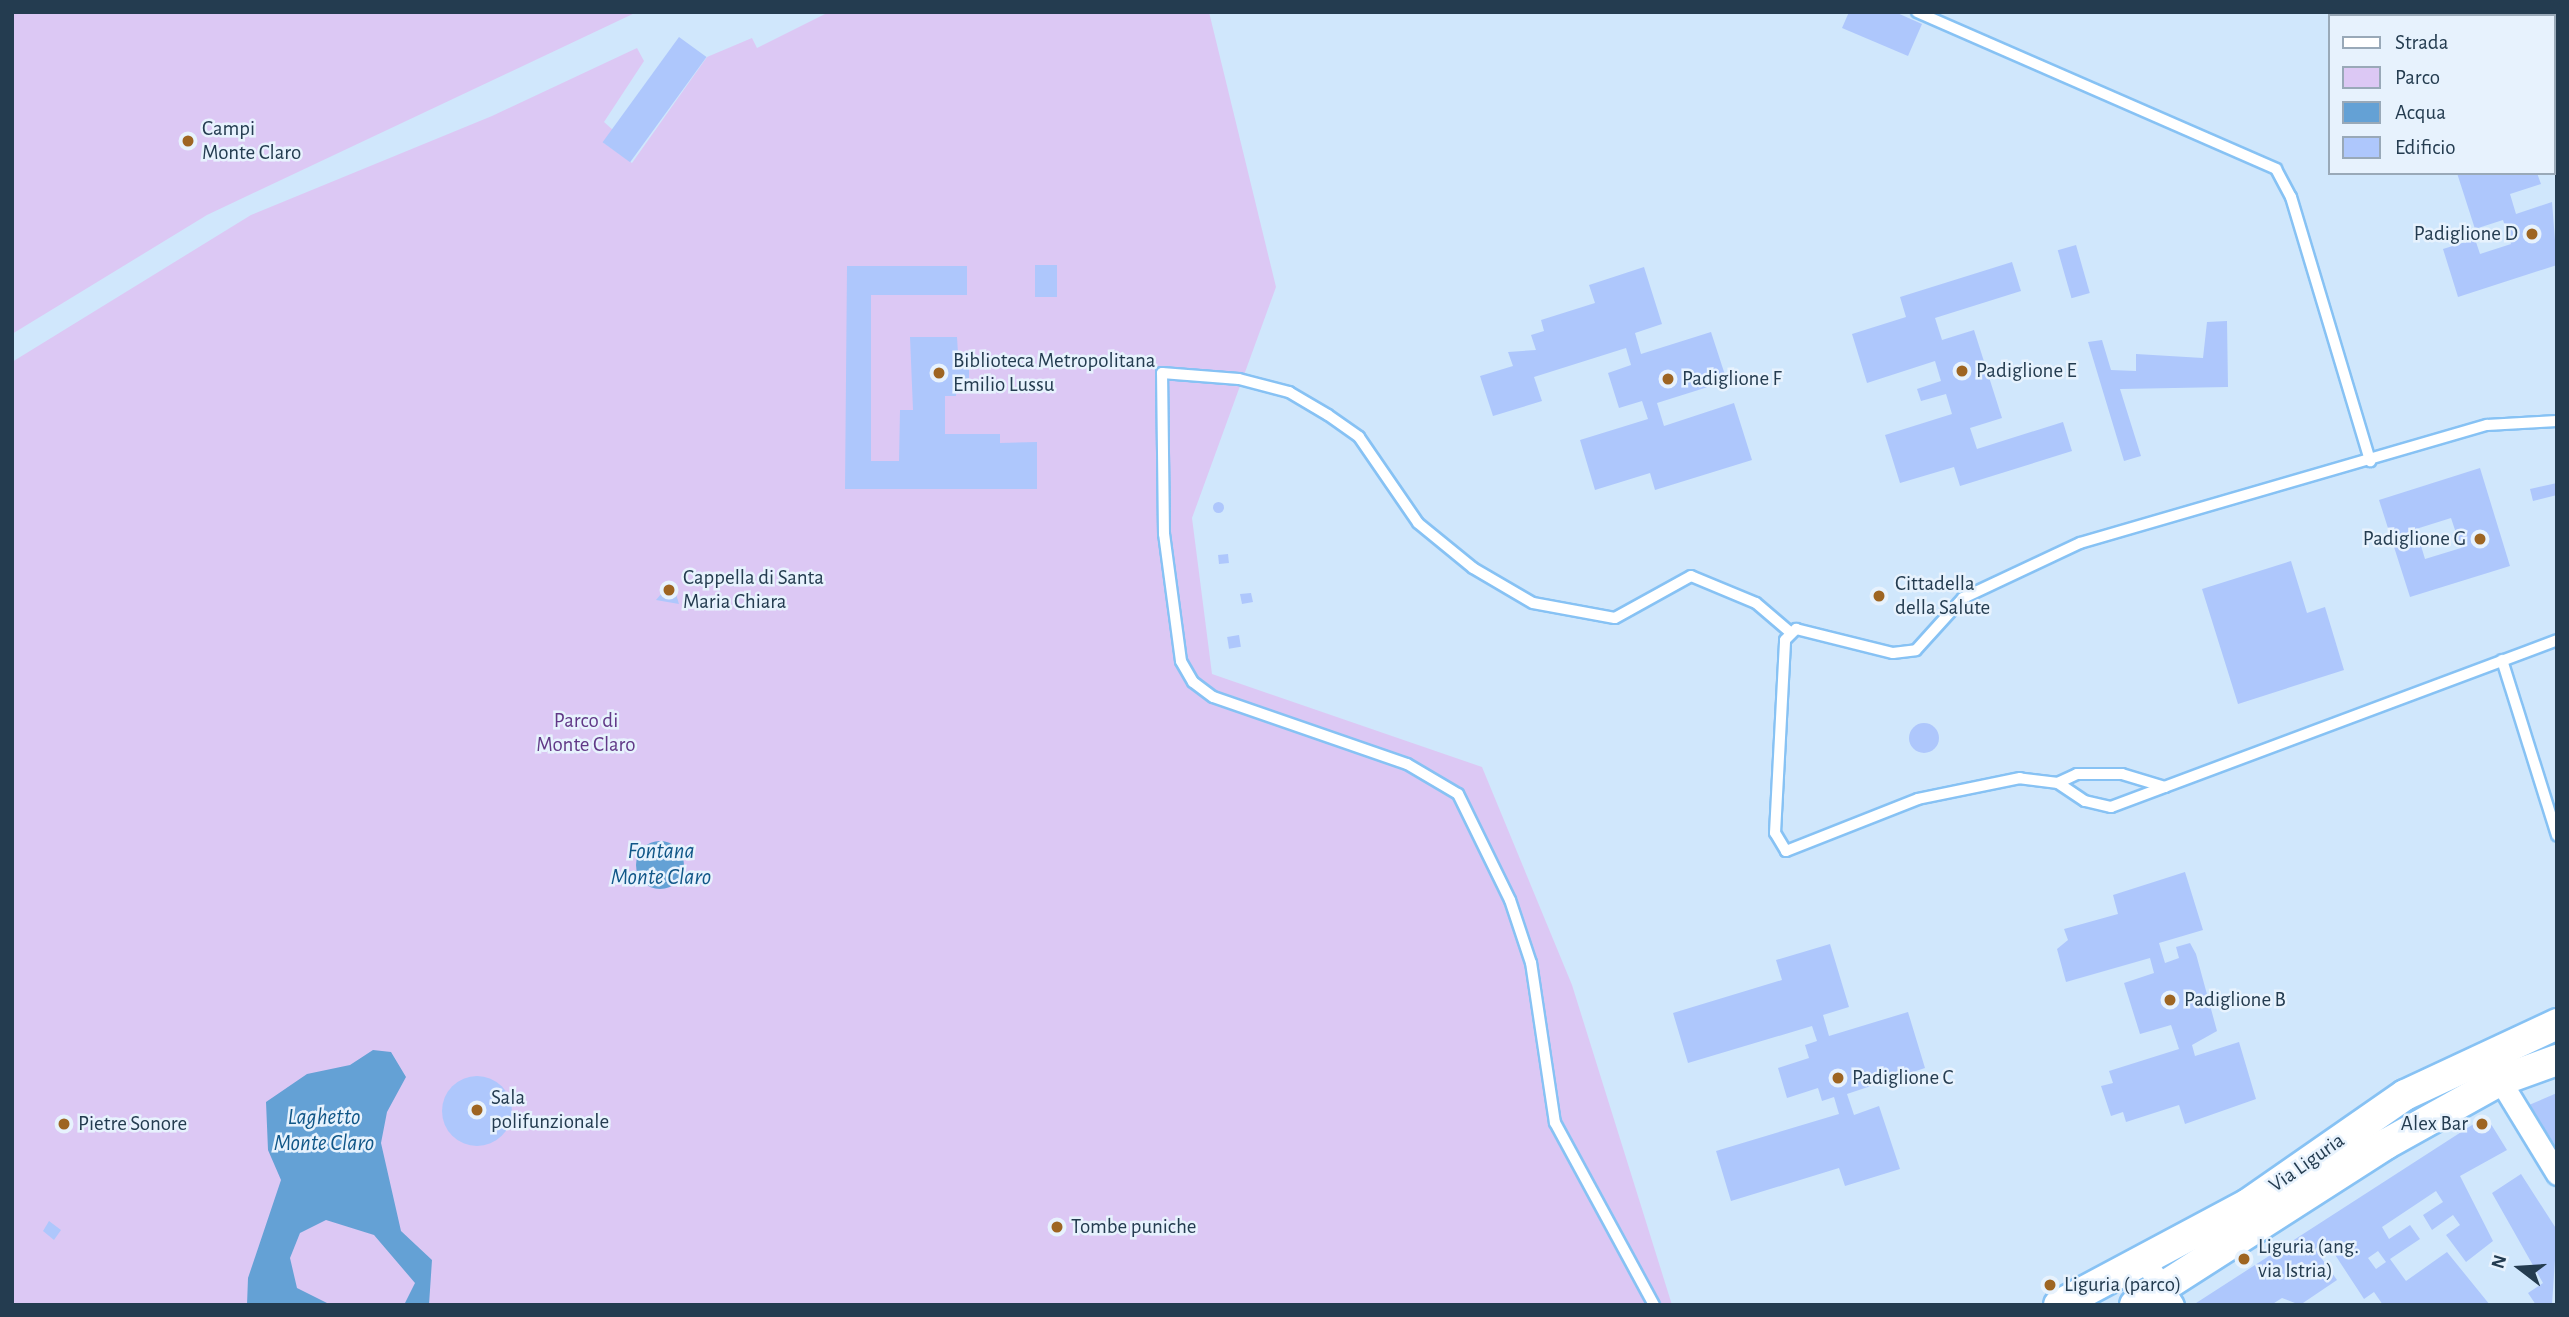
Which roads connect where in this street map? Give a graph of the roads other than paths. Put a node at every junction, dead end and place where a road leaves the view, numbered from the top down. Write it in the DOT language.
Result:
graph roads {
  1 [pos="1917,12"];
  2 [pos="2557,421"];
  3 [pos="2370,461"];
  4 [pos="1790,632"];
  5 [pos="2557,640"];
  6 [pos="2502,660"];
  7 [pos="2058,783"];
  8 [pos="2165,787"];
  9 [pos="2557,835"];
  10 [pos="2557,1024"];
  11 [pos="2486,1054"];
  12 [pos="2557,1060"];
  13 [pos="2499,1082"];
  14 [pos="2557,1174"];
  15 [pos="2145,1261"];
  16 [pos="2169,1298"];
  17 [pos="1654,1305"];
  18 [pos="2060,1305"];
  19 [pos="2135,1305"];
  1 -- 3 [label="lane"];
  2 -- 3 [label="lane"];
  3 -- 4 [label="lane"];
  4 -- 7 [label="lane"];
  4 -- 17 [label="lane"];
  5 -- 6 [label="lane"];
  6 -- 8 [label="lane"];
  6 -- 9 [label="lane"];
  7 -- 8 [label="lane"];
  7 -- 8 [label="lane"];
  10 -- 11 [label="street, Via Liguria"];
  11 -- 13 [label="street"];
  11 -- 15 [label="street, Via Liguria"];
  12 -- 13 [label="street, Via Liguria"];
  13 -- 14 [label="street"];
  13 -- 16 [label="street, Via Liguria"];
  15 -- 16 [label="street"];
  15 -- 18 [label="street, Via Liguria"];
  16 -- 19 [label="street, Via Liguria"];
}
